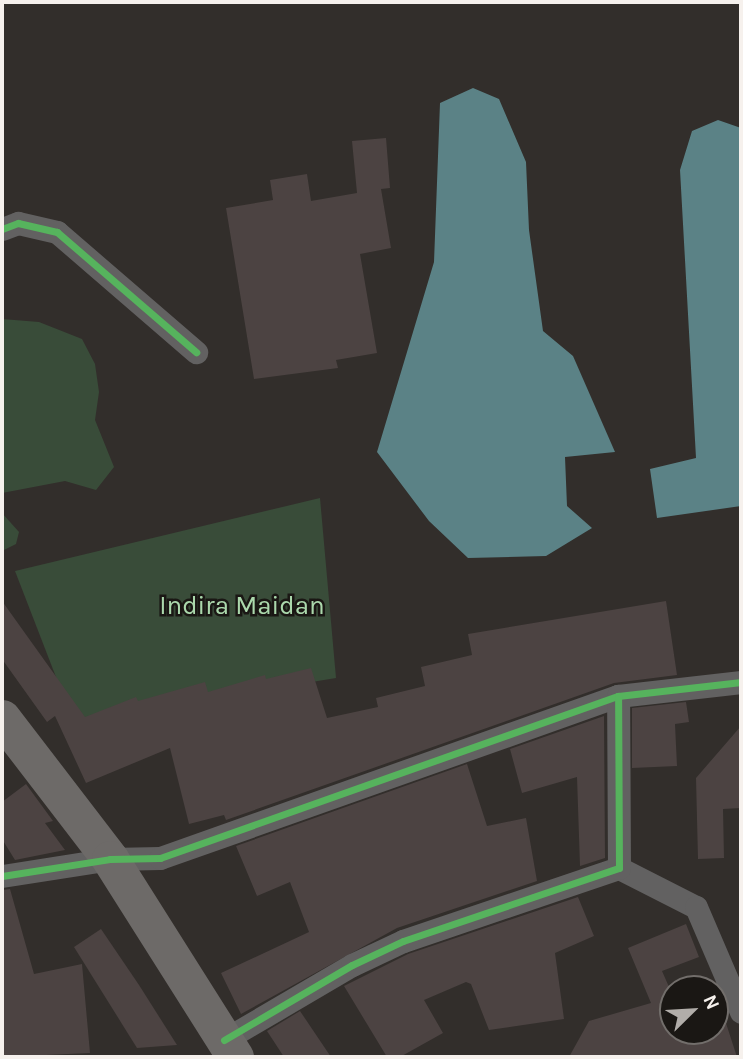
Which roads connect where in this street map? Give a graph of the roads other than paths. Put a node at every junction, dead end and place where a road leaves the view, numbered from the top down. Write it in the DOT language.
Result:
graph roads {
  1 [pos="2,229"];
  2 [pos="196,352"];
  3 [pos="741,682"];
  4 [pos="618,696"];
  5 [pos="2,718"];
  6 [pos="110,859"];
  7 [pos="619,868"];
  8 [pos="2,876"];
  9 [pos="741,1012"];
  10 [pos="230,1049"];
  1 -- 2 [label="street"];
  3 -- 4 [label="street"];
  4 -- 6 [label="street"];
  4 -- 7 [label="street"];
  5 -- 6 [label="main road"];
  6 -- 8 [label="street"];
  6 -- 10 [label="main road"];
  7 -- 9 [label="street"];
  7 -- 10 [label="street"];
}
